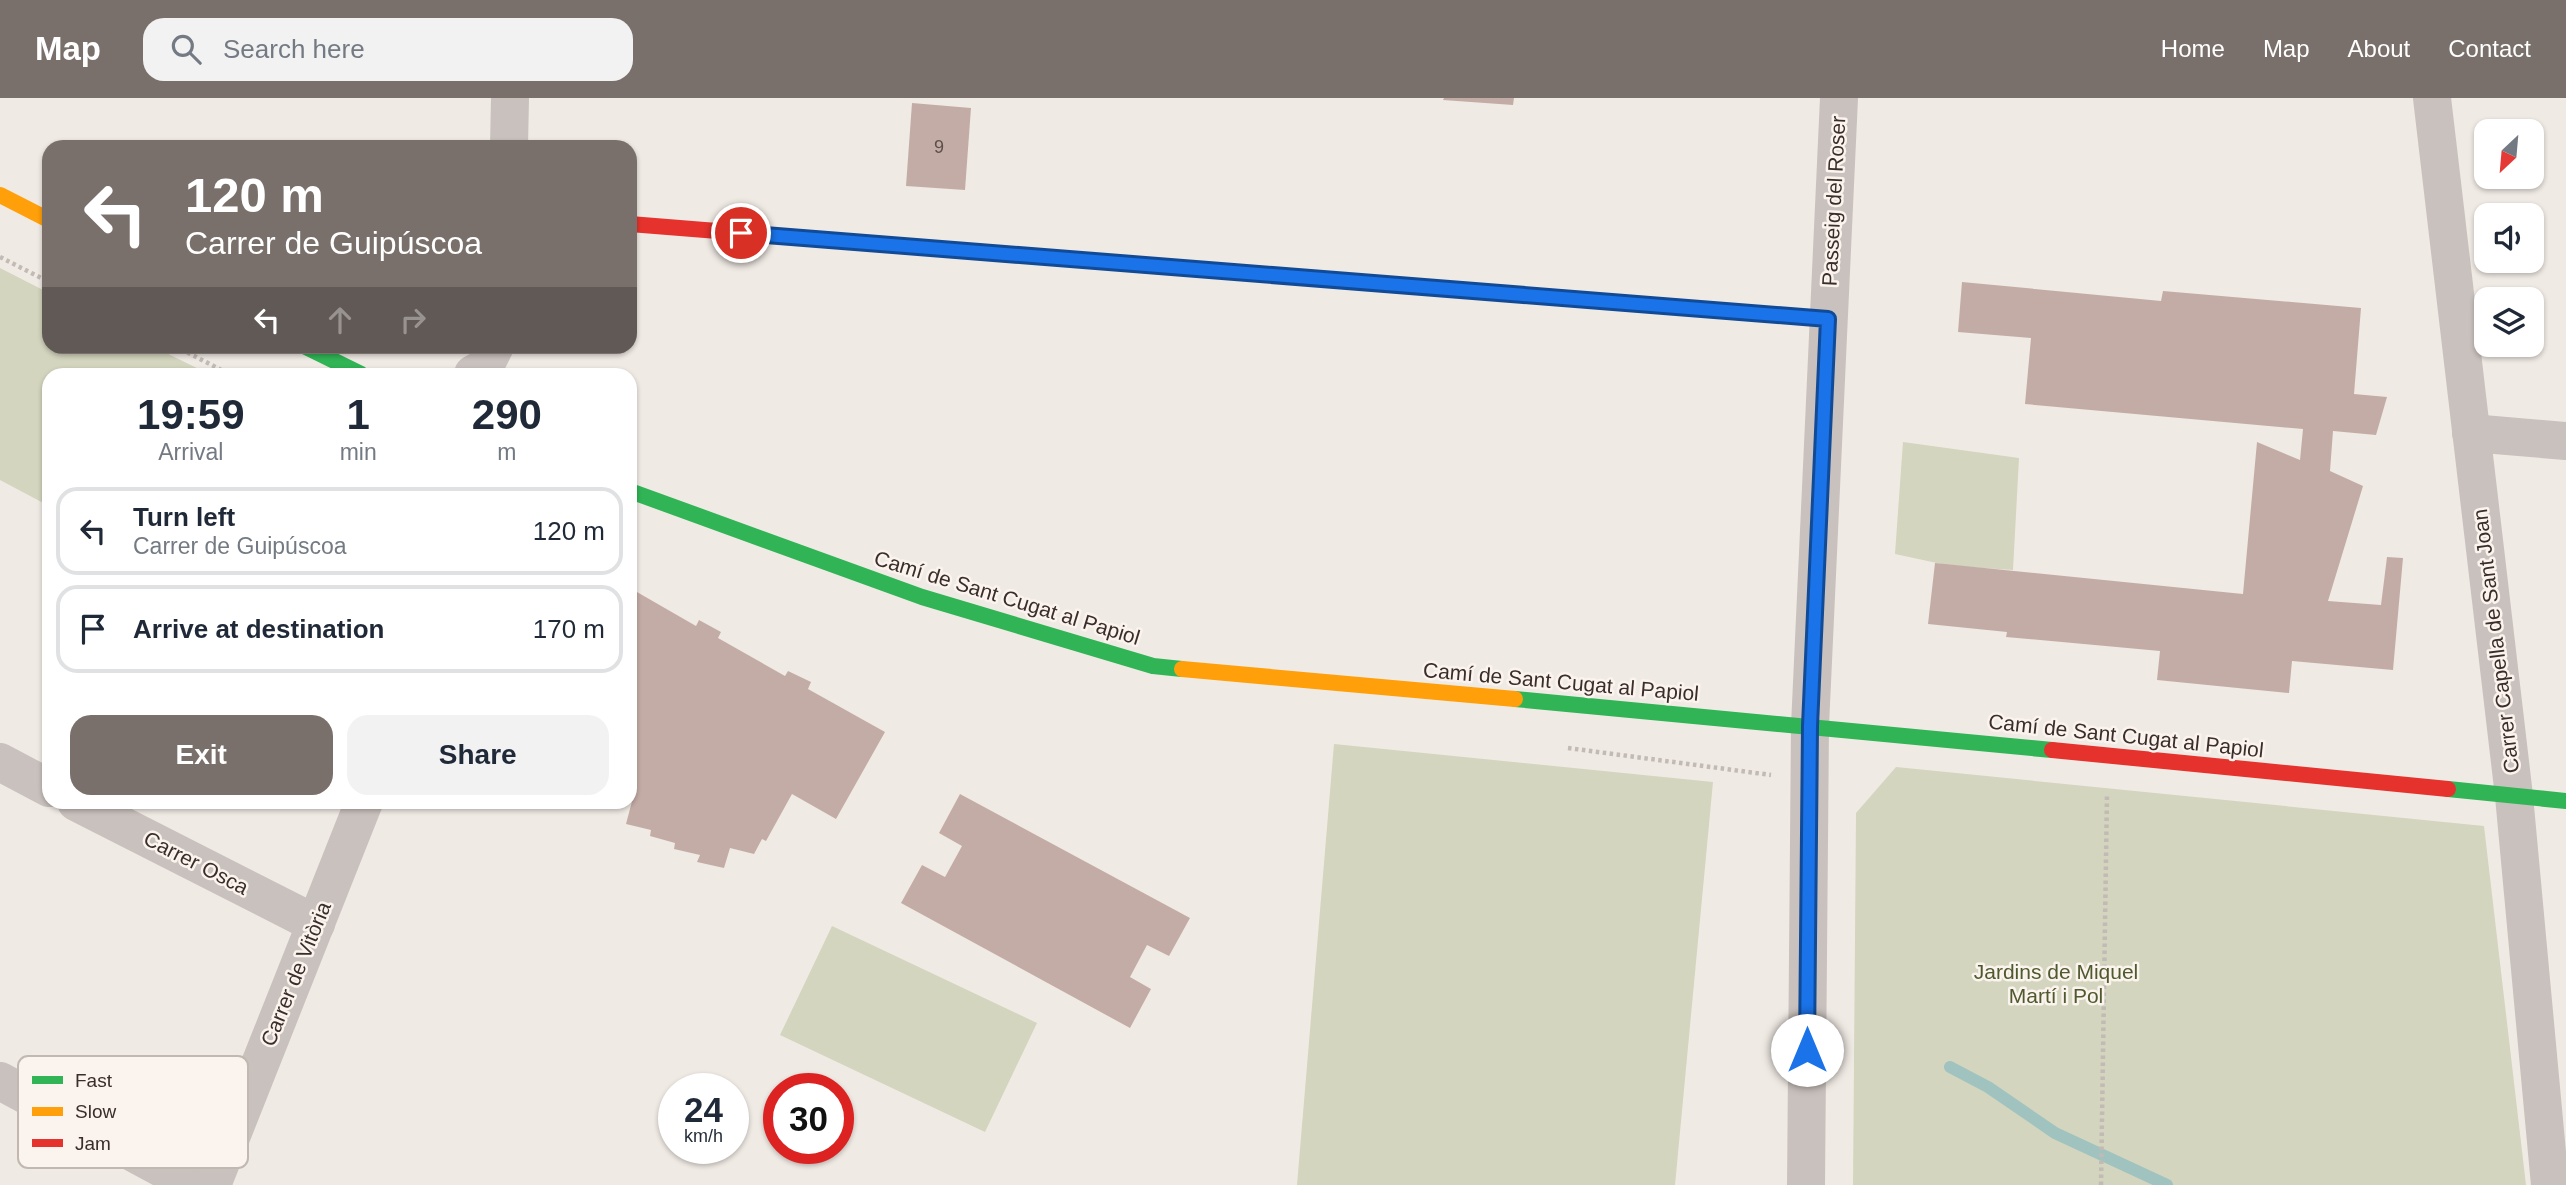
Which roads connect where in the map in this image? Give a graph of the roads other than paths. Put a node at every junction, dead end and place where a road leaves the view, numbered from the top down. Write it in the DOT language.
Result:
graph roads {
  1 [pos="510,98"];
  2 [pos="1839,98"];
  3 [pos="2432,98"];
  4 [pos="509,140"];
  5 [pos="0,195"];
  6 [pos="42,216"];
  7 [pos="637,226"];
  8 [pos="1828,319"];
  9 [pos="320,354"];
  10 [pos="349,368"];
  11 [pos="2471,433"];
  12 [pos="2566,441"];
  13 [pos="637,494"];
  14 [pos="1810,726"];
  15 [pos="0,762"];
  16 [pos="42,784"];
  17 [pos="2514,796"];
  18 [pos="2566,801"];
  19 [pos="90,809"];
  20 [pos="361,809"];
  21 [pos="316,924"];
  22 [pos="0,1081"];
  23 [pos="18,1091"];
  24 [pos="248,1095"];
  25 [pos="161,1168"];
  26 [pos="219,1168"];
  27 [pos="2555,1179"];
  28 [pos="193,1185"];
  29 [pos="212,1185"];
  30 [pos="1806,1185"];
  1 -- 4 [label="street"];
  2 -- 8 [label="street, Passeig del Roser"];
  3 -- 11 [label="street, Carrer Capella de Sant Joan"];
  5 -- 6 [label="street"];
  7 -- 8 [label="street"];
  8 -- 14 [label="street, Passeig del Roser"];
  9 -- 10 [label="street"];
  11 -- 12 [label="street"];
  11 -- 17 [label="street, Carrer Capella de Sant Joan"];
  13 -- 14 [label="street, Camí de Sant Cugat al Papiol"];
  14 -- 17 [label="street, Camí de Sant Cugat al Papiol"];
  14 -- 30 [label="street, Passeig del Roser"];
  15 -- 16 [label="street"];
  17 -- 18 [label="street, Camí de Sant Cugat al Papiol"];
  17 -- 27 [label="street, Carrer Capella de Sant Joan"];
  19 -- 21 [label="street, Carrer Osca"];
  20 -- 21 [label="street, Carrer de Vitòria"];
  21 -- 24 [label="street, Carrer de Vitòria"];
  22 -- 23 [label="street"];
  25 -- 28 [label="street"];
  26 -- 29 [label="street, Carrer de Vitòria"];
}
